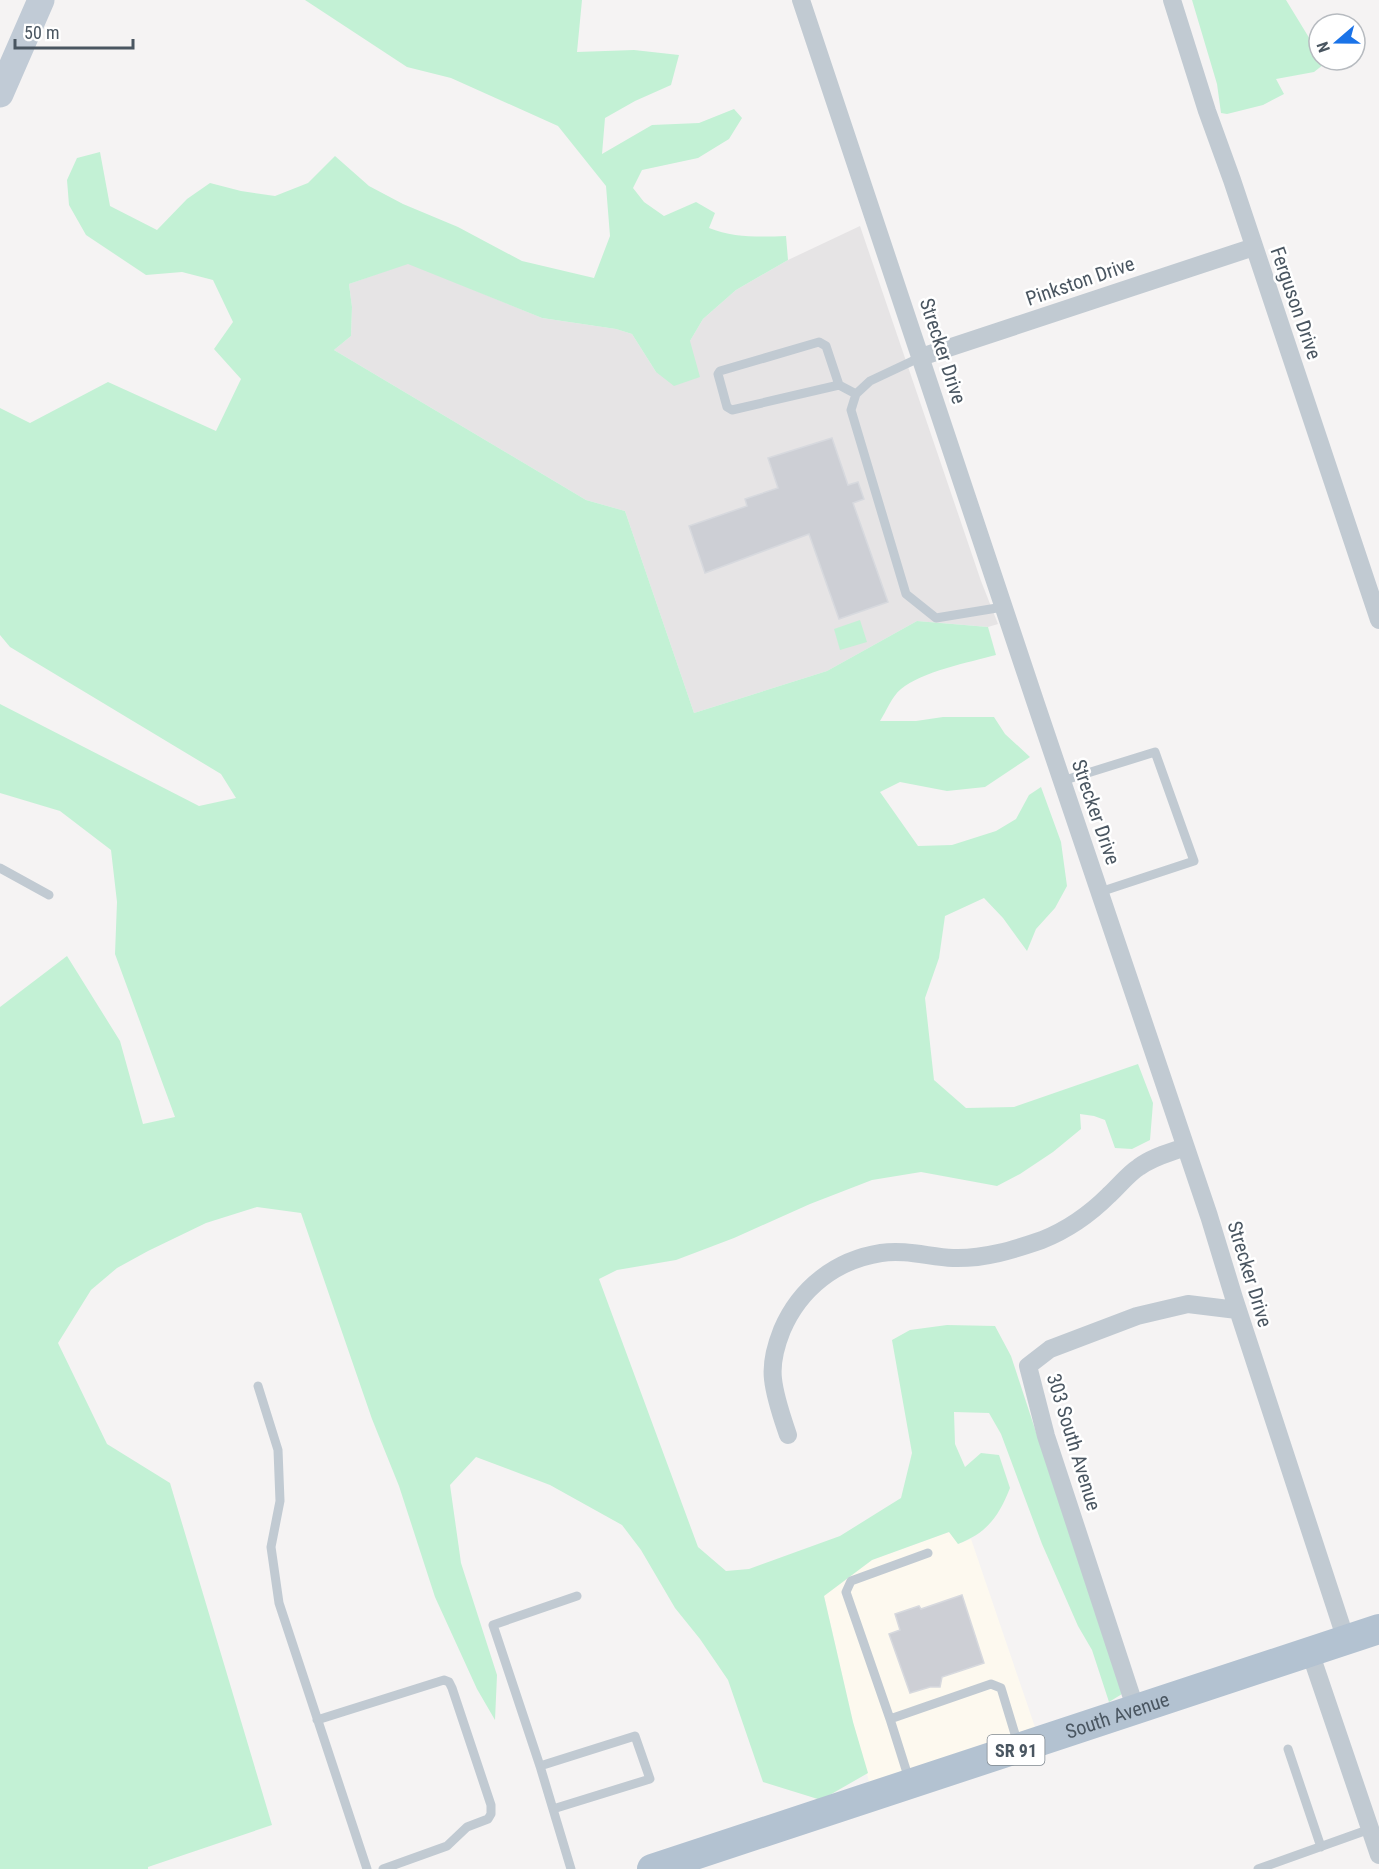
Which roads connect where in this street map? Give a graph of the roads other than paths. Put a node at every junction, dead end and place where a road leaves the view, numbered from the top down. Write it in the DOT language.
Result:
graph roads {
  1 [pos="42,0"];
  2 [pos="801,0"];
  3 [pos="1172,0"];
  4 [pos="0,94"];
  5 [pos="1254,247"];
  6 [pos="921,357"];
  7 [pos="839,385"];
  8 [pos="856,394"];
  9 [pos="1004,607"];
  10 [pos="1379,620"];
  11 [pos="1062,781"];
  12 [pos="0,868"];
  13 [pos="1100,892"];
  14 [pos="49,896"];
  15 [pos="1185,1147"];
  16 [pos="1238,1310"];
  17 [pos="258,1386"];
  18 [pos="788,1436"];
  19 [pos="928,1553"];
  20 [pos="577,1596"];
  21 [pos="1379,1629"];
  22 [pos="1346,1640"];
  23 [pos="1310,1652"];
  24 [pos="1136,1710"];
  25 [pos="890,1719"];
  26 [pos="317,1720"];
  27 [pos="1020,1749"];
  28 [pos="1288,1749"];
  29 [pos="540,1766"];
  30 [pos="911,1784"];
  31 [pos="553,1809"];
  32 [pos="1370,1829"];
  33 [pos="1321,1847"];
  34 [pos="1379,1855"];
  35 [pos="367,1869"];
  36 [pos="383,1869"];
  37 [pos="572,1869"];
  38 [pos="652,1869"];
  39 [pos="1258,1869"];
  1 -- 4 [label="street"];
  2 -- 6 [label="street, Strecker Drive"];
  3 -- 5 [label="street, Ferguson Drive"];
  5 -- 6 [label="street, Pinkston Drive"];
  5 -- 10 [label="street, Ferguson Drive"];
  6 -- 8 [label="lane"];
  6 -- 9 [label="street, Strecker Drive"];
  7 -- 7 [label="lane"];
  7 -- 8 [label="lane"];
  8 -- 9 [label="lane"];
  9 -- 11 [label="street, Strecker Drive"];
  11 -- 13 [label="street, Strecker Drive"];
  11 -- 13 [label="lane"];
  12 -- 14 [label="lane"];
  13 -- 15 [label="street, Strecker Drive"];
  15 -- 16 [label="street, Strecker Drive"];
  15 -- 18 [label="street"];
  16 -- 22 [label="street, Strecker Drive"];
  16 -- 24 [label="street, 303 South Avenue"];
  17 -- 26 [label="lane"];
  19 -- 25 [label="lane"];
  20 -- 29 [label="lane"];
  21 -- 22 [label="main road, South Avenue / SR 91"];
  22 -- 23 [label="main road, South Avenue / SR 91"];
  23 -- 24 [label="main road, South Avenue / SR 91"];
  23 -- 32 [label="street"];
  24 -- 27 [label="main road, South Avenue / SR 91"];
  25 -- 27 [label="lane"];
  25 -- 30 [label="lane"];
  26 -- 35 [label="lane"];
  26 -- 36 [label="lane"];
  27 -- 30 [label="main road, South Avenue / SR 91"];
  28 -- 33 [label="lane"];
  29 -- 31 [label="lane"];
  29 -- 31 [label="lane"];
  30 -- 38 [label="main road, South Avenue / SR 91"];
  31 -- 37 [label="lane"];
  32 -- 33 [label="lane"];
  32 -- 34 [label="street"];
  33 -- 39 [label="lane"];
}
